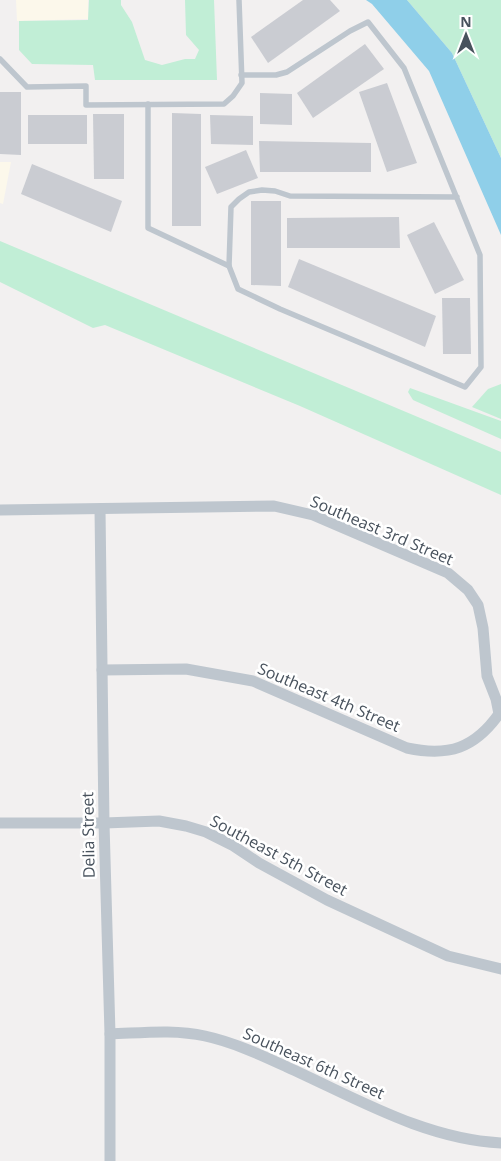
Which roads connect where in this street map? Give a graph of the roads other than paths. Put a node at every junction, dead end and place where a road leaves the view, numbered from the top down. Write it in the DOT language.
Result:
graph roads {
  1 [pos="240,0"];
  2 [pos="0,59"];
  3 [pos="241,75"];
  4 [pos="148,104"];
  5 [pos="456,197"];
  6 [pos="229,266"];
  7 [pos="100,509"];
  8 [pos="0,510"];
  9 [pos="102,670"];
  10 [pos="500,714"];
  11 [pos="0,823"];
  12 [pos="104,824"];
  13 [pos="501,969"];
  14 [pos="110,1034"];
  15 [pos="501,1143"];
  16 [pos="110,1161"];
  1 -- 3 [label="lane"];
  2 -- 4 [label="lane"];
  3 -- 4 [label="lane"];
  3 -- 5 [label="lane"];
  4 -- 6 [label="lane"];
  5 -- 6 [label="lane"];
  5 -- 6 [label="lane"];
  7 -- 8 [label="street, Southeast 3rd Street"];
  7 -- 9 [label="street, Delia Street"];
  7 -- 10 [label="street, Southeast 3rd Street"];
  9 -- 10 [label="street, Southeast 4th Street"];
  9 -- 12 [label="street, Delia Street"];
  11 -- 12 [label="street, Southeast 5th Street"];
  12 -- 13 [label="street, Southeast 5th Street"];
  12 -- 14 [label="street, Delia Street"];
  14 -- 15 [label="street, Southeast 6th Street"];
  14 -- 16 [label="street, Delia Street"];
}
